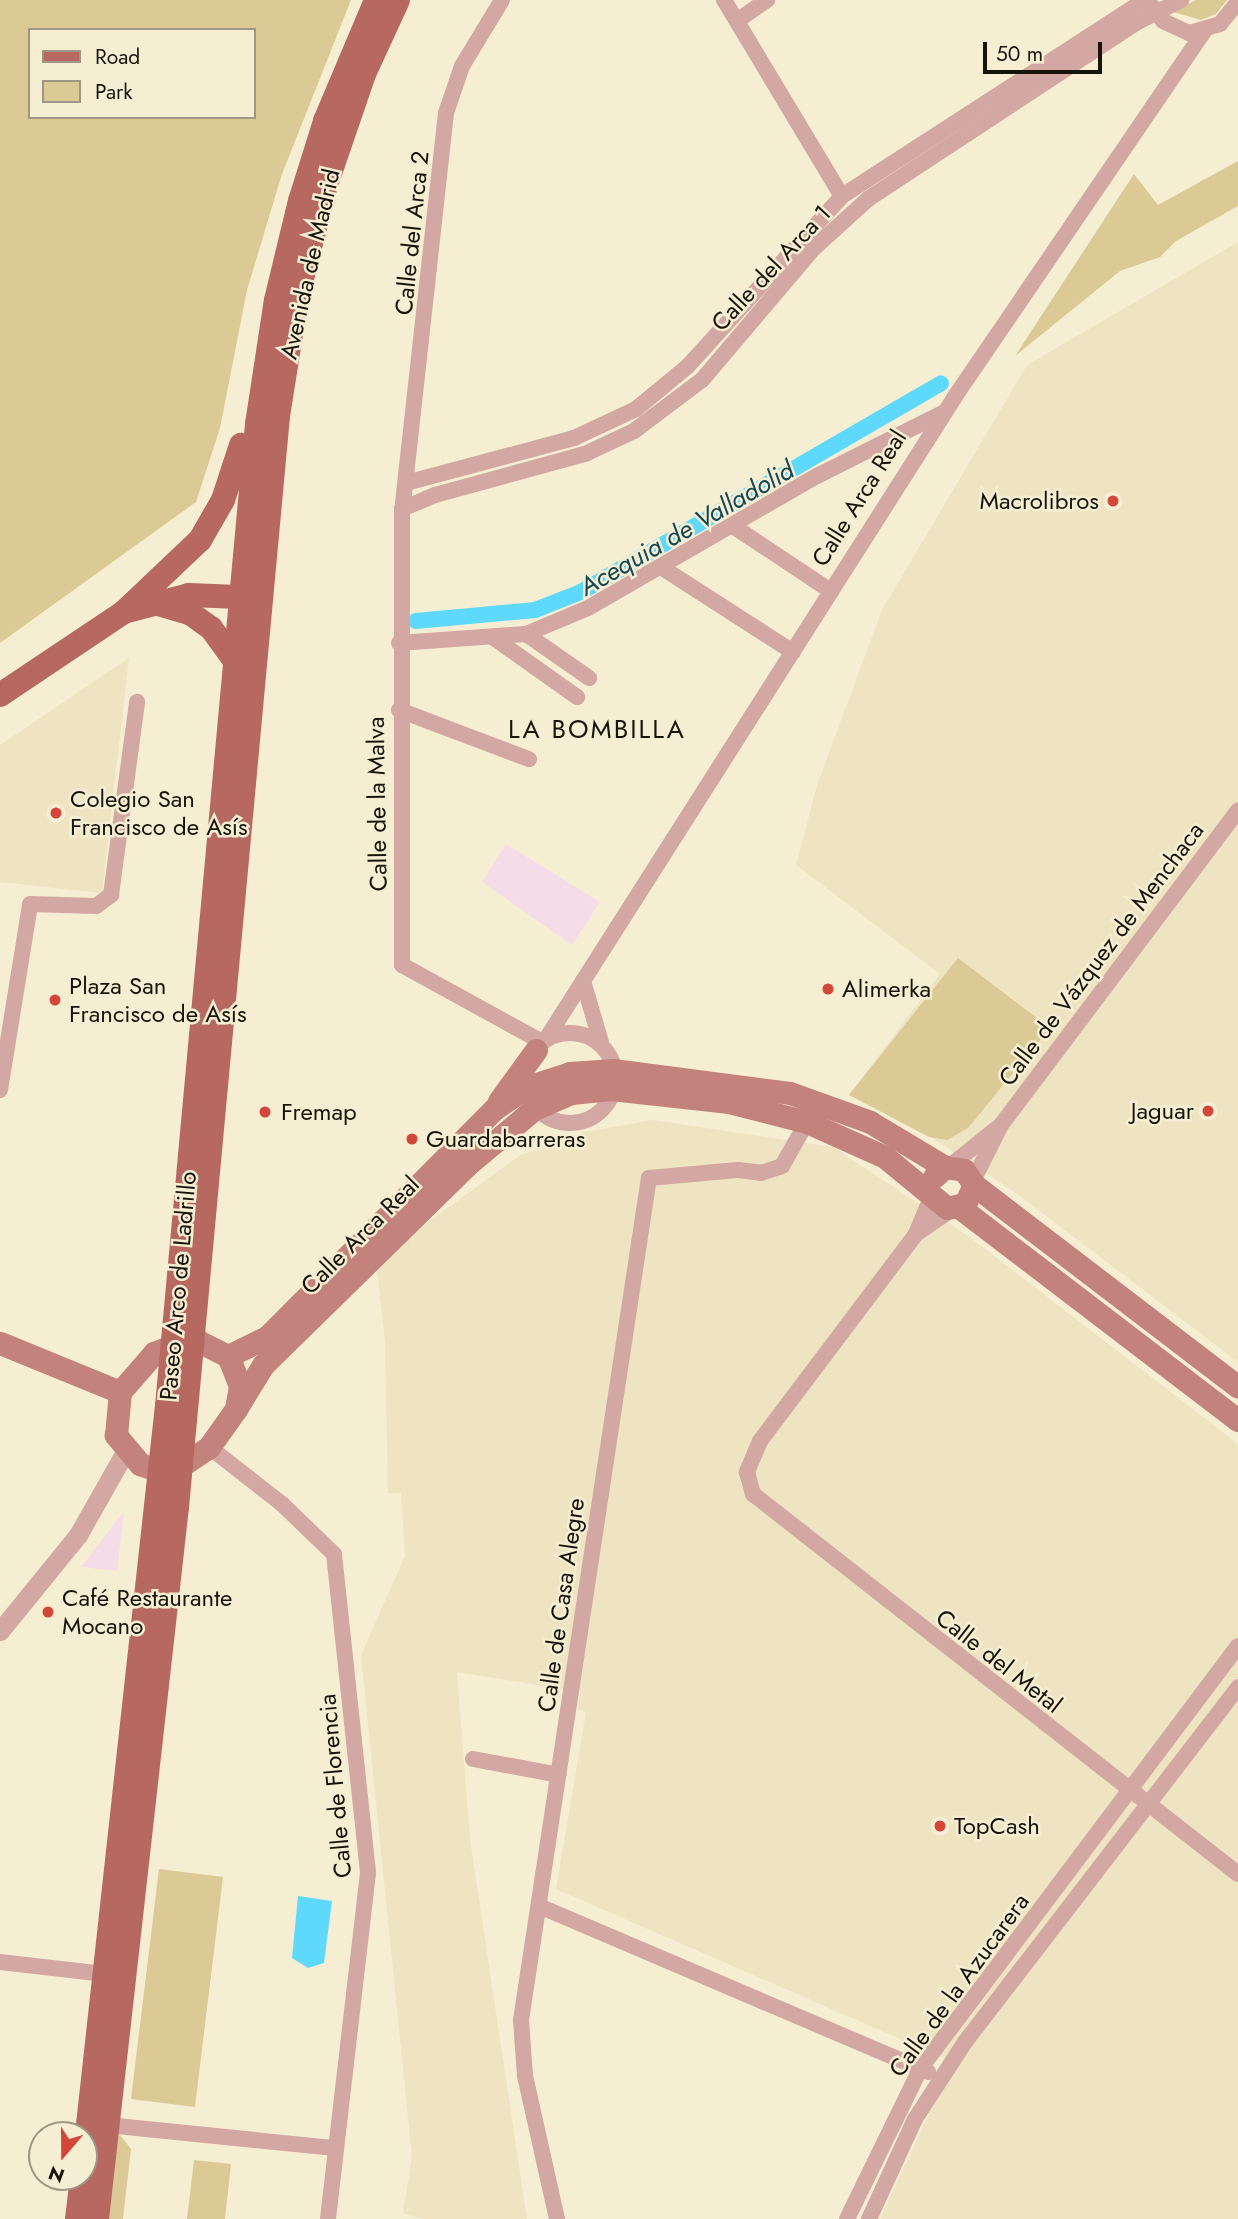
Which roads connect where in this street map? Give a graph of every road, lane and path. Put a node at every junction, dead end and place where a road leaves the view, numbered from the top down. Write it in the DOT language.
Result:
graph roads {
  1 [pos="376,0"];
  2 [pos="398,0"];
  3 [pos="502,0"];
  4 [pos="724,0"];
  5 [pos="768,0"];
  6 [pos="1181,0"];
  7 [pos="1238,2"];
  8 [pos="1150,4"];
  9 [pos="737,21"];
  10 [pos="1194,38"];
  11 [pos="842,196"];
  12 [pos="300,201"];
  13 [pos="944,412"];
  14 [pos="406,483"];
  15 [pos="402,509"];
  16 [pos="733,526"];
  17 [pos="661,567"];
  18 [pos="261,580"];
  19 [pos="831,591"];
  20 [pos="239,597"];
  21 [pos="158,604"];
  22 [pos="124,612"];
  23 [pos="526,634"];
  24 [pos="494,638"];
  25 [pos="399,643"];
  26 [pos="793,652"];
  27 [pos="233,658"];
  28 [pos="589,678"];
  29 [pos="0,695"];
  30 [pos="577,697"];
  31 [pos="137,702"];
  32 [pos="399,710"];
  33 [pos="529,759"];
  34 [pos="1238,810"];
  35 [pos="583,981"];
  36 [pos="542,1043"];
  37 [pos="601,1043"];
  38 [pos="612,1079"];
  39 [pos="0,1090"];
  40 [pos="531,1098"];
  41 [pos="494,1109"];
  42 [pos="807,1122"];
  43 [pos="1000,1125"];
  44 [pos="947,1167"];
  45 [pos="973,1183"];
  46 [pos="932,1193"];
  47 [pos="956,1208"];
  48 [pos="916,1234"];
  49 [pos="182,1341"];
  50 [pos="0,1343"];
  51 [pos="228,1356"];
  52 [pos="1238,1387"];
  53 [pos="120,1392"];
  54 [pos="236,1409"];
  55 [pos="1238,1420"];
  56 [pos="209,1447"];
  57 [pos="125,1452"];
  58 [pos="171,1469"];
  59 [pos="0,1631"];
  60 [pos="1238,1646"];
  61 [pos="1238,1687"];
  62 [pos="473,1759"];
  63 [pos="559,1775"];
  64 [pos="1129,1790"];
  65 [pos="1149,1805"];
  66 [pos="1238,1874"];
  67 [pos="539,1906"];
  68 [pos="126,1948"];
  69 [pos="0,1962"];
  70 [pos="104,1974"];
  71 [pos="920,2069"];
  72 [pos="940,2078"];
  73 [pos="88,2121"];
  74 [pos="107,2125"];
  75 [pos="98,2136"];
  76 [pos="335,2148"];
  77 [pos="81,2191"];
  78 [pos="78,2219"];
  79 [pos="97,2219"];
  80 [pos="328,2219"];
  81 [pos="557,2219"];
  82 [pos="847,2219"];
  83 [pos="869,2219"];
  1 -- 12 [label="main road, Avenida de Madrid"];
  2 -- 18 [label="main road, Avenida de Madrid"];
  3 -- 14 [label="street, Calle del Arca 2"];
  4 -- 9 [label="street"];
  5 -- 9 [label="street"];
  6 -- 8 [label="street"];
  7 -- 10 [label="street, Calle Arca Real"];
  8 -- 10 [label="street"];
  8 -- 11 [label="street, Calle del Arca 1"];
  8 -- 15 [label="street, Calle del Arca 1"];
  9 -- 11 [label="street"];
  10 -- 13 [label="street, Calle Arca Real"];
  11 -- 14 [label="street, Calle del Arca 1"];
  12 -- 20 [label="main road, Avenida de Madrid"];
  12 -- 22 [label="main road, Avenida de Madrid"];
  13 -- 16 [label="street"];
  13 -- 19 [label="street, Calle Arca Real"];
  14 -- 15 [label="street, Calle de la Malva"];
  15 -- 25 [label="street, Calle de la Malva"];
  16 -- 17 [label="street"];
  16 -- 19 [label="street"];
  17 -- 23 [label="street"];
  17 -- 26 [label="street"];
  18 -- 20 [label="main road"];
  18 -- 49 [label="main road, Paseo Arco de Ladrillo"];
  19 -- 26 [label="street, Calle Arca Real"];
  20 -- 21 [label="main road"];
  20 -- 27 [label="main road, Paseo Arco de Ladrillo"];
  21 -- 22 [label="main road"];
  21 -- 27 [label="main road"];
  22 -- 29 [label="main road"];
  23 -- 24 [label="street"];
  23 -- 28 [label="street"];
  24 -- 25 [label="street"];
  24 -- 30 [label="street"];
  25 -- 32 [label="street, Calle de la Malva"];
  26 -- 35 [label="street, Calle Arca Real"];
  27 -- 49 [label="main road, Paseo Arco de Ladrillo"];
  31 -- 39 [label="street"];
  32 -- 33 [label="street"];
  32 -- 36 [label="street, Calle de la Malva"];
  34 -- 43 [label="street, Calle de Vázquez de Menchaca"];
  35 -- 36 [label="street, Calle Arca Real"];
  35 -- 37 [label="street"];
  36 -- 37 [label="street"];
  36 -- 40 [label="street, Calle Arca Real"];
  36 -- 41 [label="main road"];
  37 -- 38 [label="street"];
  38 -- 40 [label="main road"];
  38 -- 40 [label="street"];
  38 -- 42 [label="main road"];
  38 -- 44 [label="main road"];
  40 -- 41 [label="main road, Calle Arca Real"];
  40 -- 54 [label="main road, Calle Arca Real"];
  41 -- 51 [label="main road, Calle Arca Real"];
  42 -- 46 [label="main road"];
  42 -- 63 [label="street, Calle de Casa Alegre"];
  43 -- 44 [label="street, Calle de Vázquez de Menchaca"];
  43 -- 45 [label="street, Calle de Vázquez de Menchaca"];
  44 -- 45 [label="main road"];
  44 -- 46 [label="main road"];
  45 -- 47 [label="main road"];
  45 -- 52 [label="main road"];
  46 -- 47 [label="main road"];
  46 -- 48 [label="street"];
  47 -- 48 [label="street"];
  47 -- 55 [label="main road"];
  48 -- 64 [label="street, Calle del Metal"];
  49 -- 51 [label="main road"];
  49 -- 53 [label="main road"];
  49 -- 58 [label="main road, Paseo Arco de Ladrillo"];
  50 -- 53 [label="main road"];
  51 -- 54 [label="main road"];
  53 -- 57 [label="main road"];
  54 -- 56 [label="main road, Calle Arca Real"];
  56 -- 58 [label="main road"];
  56 -- 76 [label="street, Calle de Florencia"];
  57 -- 58 [label="main road"];
  57 -- 59 [label="street"];
  58 -- 68 [label="main road, Paseo Arco de Ladrillo"];
  58 -- 70 [label="main road, Paseo Arco de Ladrillo"];
  60 -- 64 [label="street, Calle de la Azucarera"];
  61 -- 65 [label="street, Calle de la Azucarera"];
  62 -- 63 [label="street"];
  63 -- 67 [label="street, Calle de Casa Alegre"];
  64 -- 65 [label="street, Calle del Metal"];
  64 -- 71 [label="street, Calle de la Azucarera"];
  65 -- 66 [label="street, Calle del Metal"];
  65 -- 72 [label="street, Calle de la Azucarera"];
  67 -- 71 [label="street"];
  67 -- 81 [label="street, Calle de Casa Alegre"];
  68 -- 70 [label="street"];
  68 -- 74 [label="main road, Paseo Arco de Ladrillo"];
  69 -- 70 [label="street"];
  70 -- 73 [label="main road, Paseo Arco de Ladrillo"];
  71 -- 72 [label="street"];
  71 -- 82 [label="street, Calle de la Azucarera"];
  72 -- 83 [label="street, Calle de la Azucarera"];
  74 -- 75 [label="street, Paseo Arco de Ladrillo"];
  74 -- 76 [label="street"];
  74 -- 79 [label="main road, Paseo Arco de Ladrillo"];
  76 -- 80 [label="street, Calle de Florencia"];
  77 -- 78 [label="main road"];
}
